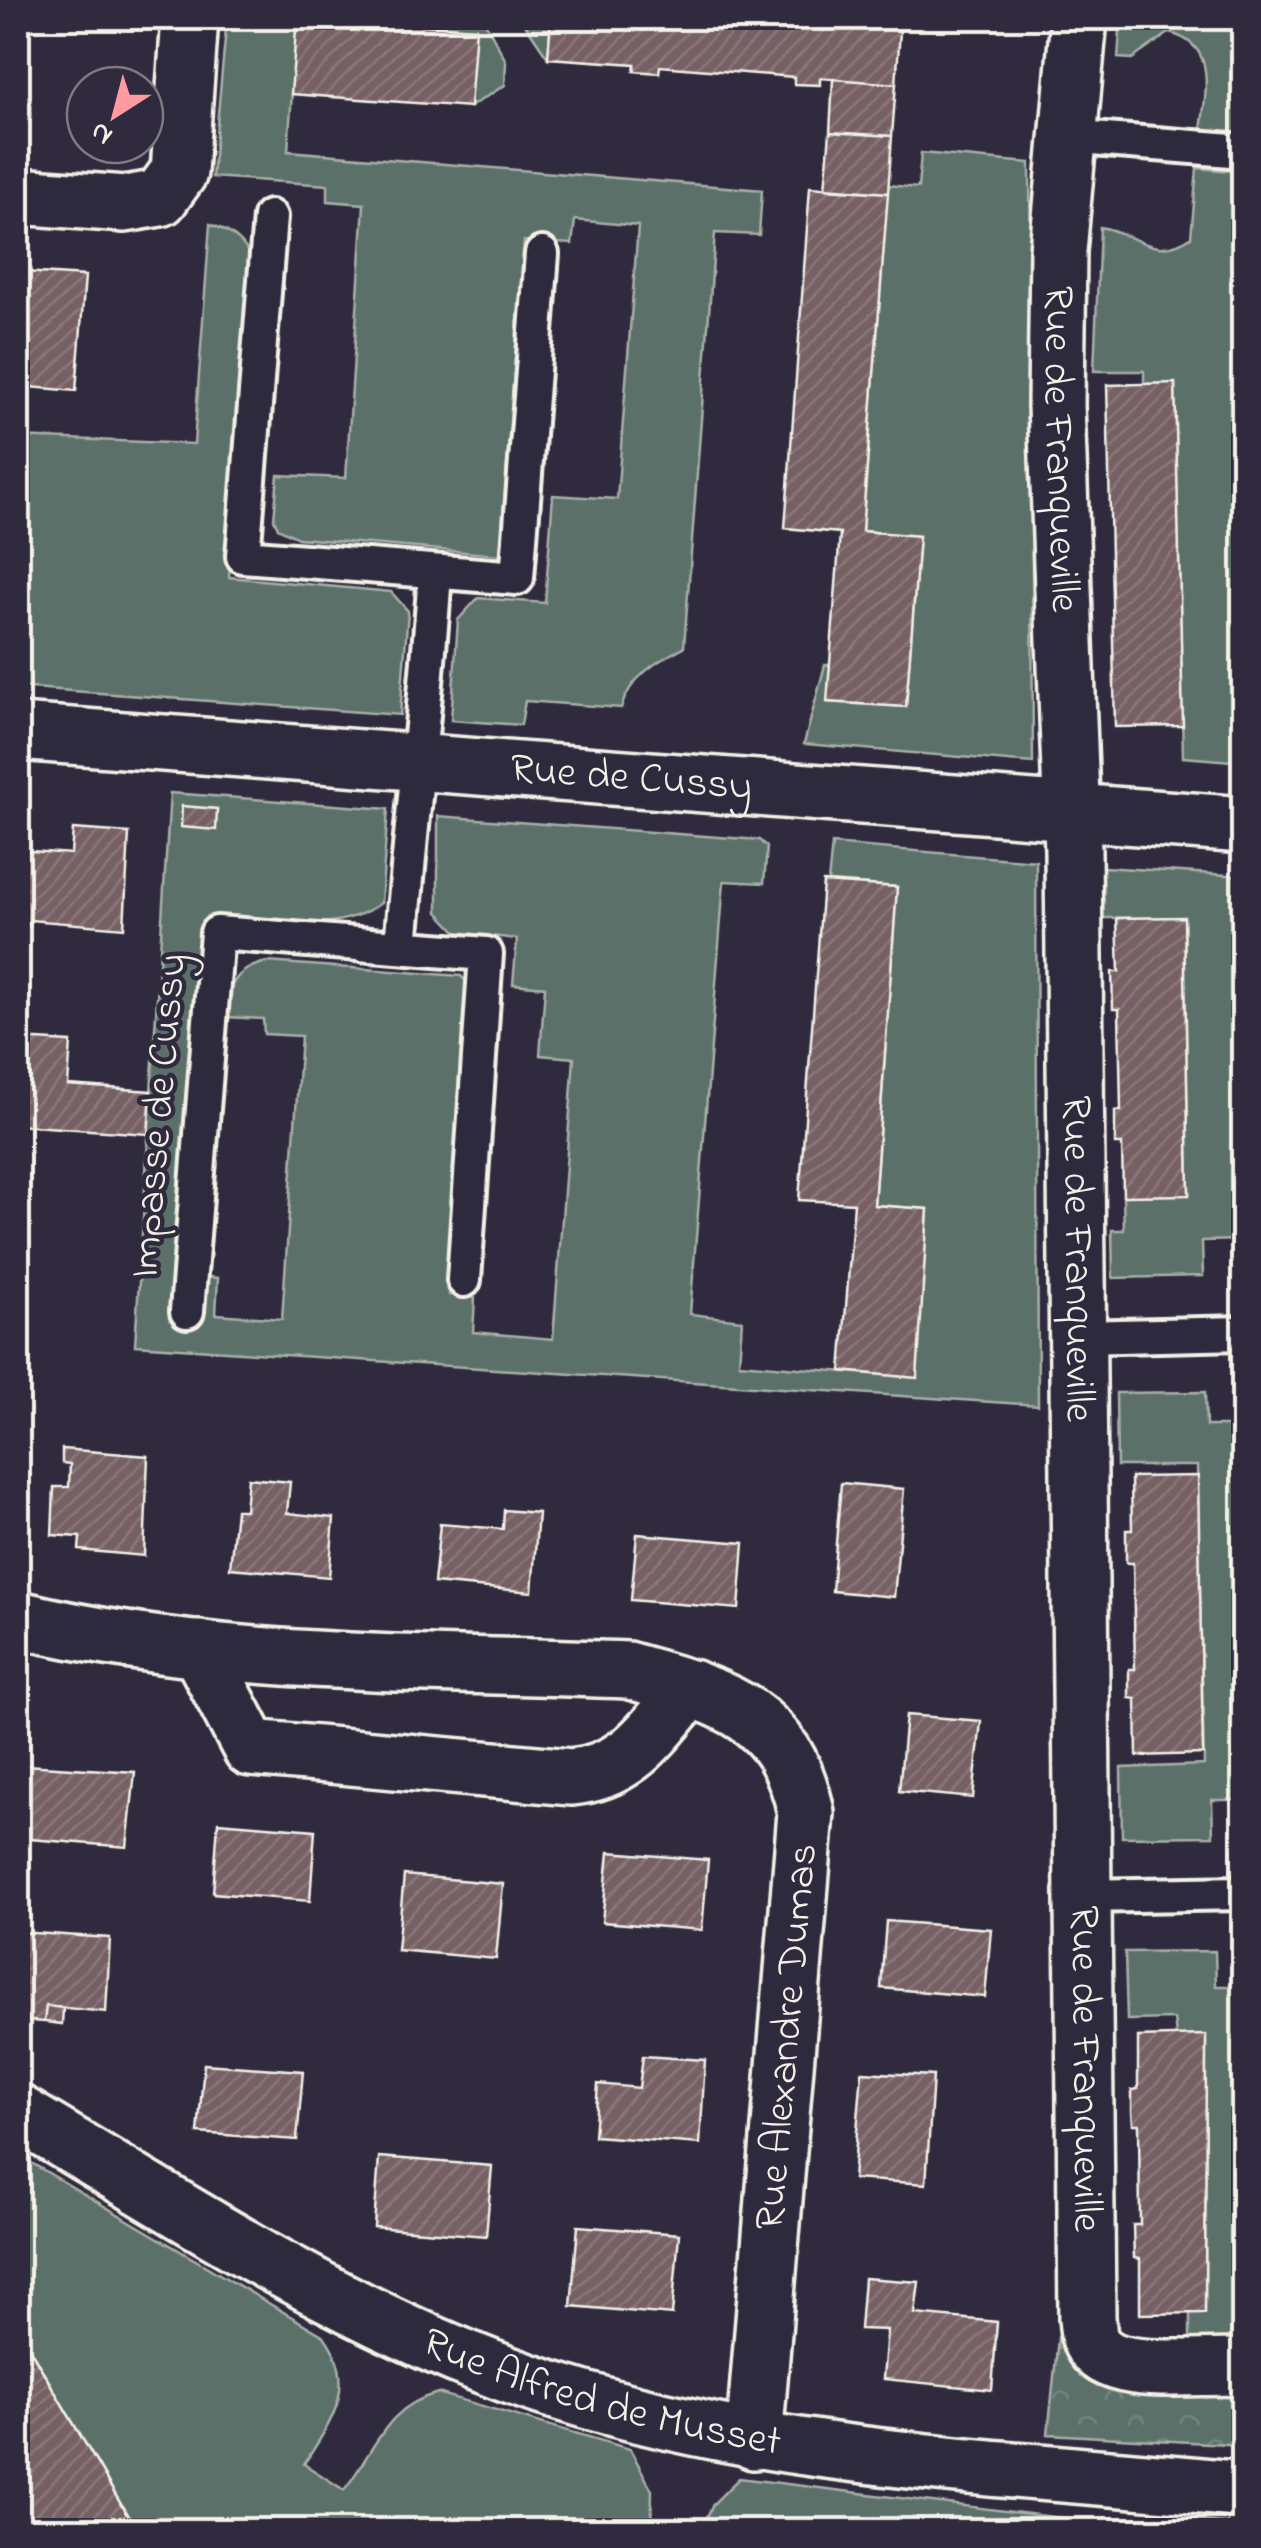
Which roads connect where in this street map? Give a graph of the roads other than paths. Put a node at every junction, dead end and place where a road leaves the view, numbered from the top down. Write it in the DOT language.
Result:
graph roads {
  1 [pos="190,18"];
  2 [pos="1078,18"];
  3 [pos="1067,137"];
  4 [pos="1244,152"];
  5 [pos="18,196"];
  6 [pos="270,217"];
  7 [pos="542,254"];
  8 [pos="435,572"];
  9 [pos="18,732"];
  10 [pos="416,762"];
  11 [pos="1072,812"];
  12 [pos="1244,825"];
  13 [pos="401,948"];
  14 [pos="464,1280"];
  15 [pos="187,1311"];
  16 [pos="1244,1333"];
  17 [pos="1077,1336"];
  18 [pos="18,1619"];
  19 [pos="199,1649"];
  20 [pos="691,1688"];
  21 [pos="1244,1893"];
  22 [pos="1082,1896"];
  23 [pos="18,2113"];
  24 [pos="1244,2368"];
  25 [pos="754,2442"];
  26 [pos="1244,2490"];
  1 -- 5 [label="street"];
  2 -- 3 [label="street, Rue de Franqueville"];
  3 -- 4 [label="lane"];
  3 -- 11 [label="street, Rue de Franqueville"];
  6 -- 8 [label="lane"];
  7 -- 8 [label="lane"];
  8 -- 10 [label="lane"];
  9 -- 10 [label="street, Rue de Cussy"];
  10 -- 11 [label="street, Rue de Cussy"];
  10 -- 13 [label="lane"];
  11 -- 12 [label="street, Rue de Cussy"];
  11 -- 17 [label="street, Rue de Franqueville"];
  13 -- 14 [label="lane, Impasse de Cussy"];
  13 -- 15 [label="lane, Impasse de Cussy"];
  16 -- 17 [label="lane"];
  17 -- 22 [label="street, Rue de Franqueville"];
  18 -- 19 [label="street, Rue Alexandre Dumas"];
  19 -- 20 [label="street, Rue Alexandre Dumas"];
  19 -- 20 [label="street"];
  20 -- 25 [label="street, Rue Alexandre Dumas"];
  21 -- 22 [label="lane"];
  22 -- 24 [label="street, Rue de Franqueville"];
  23 -- 25 [label="street, Rue Alfred de Musset"];
  25 -- 26 [label="street, Rue Alfred de Musset"];
}
